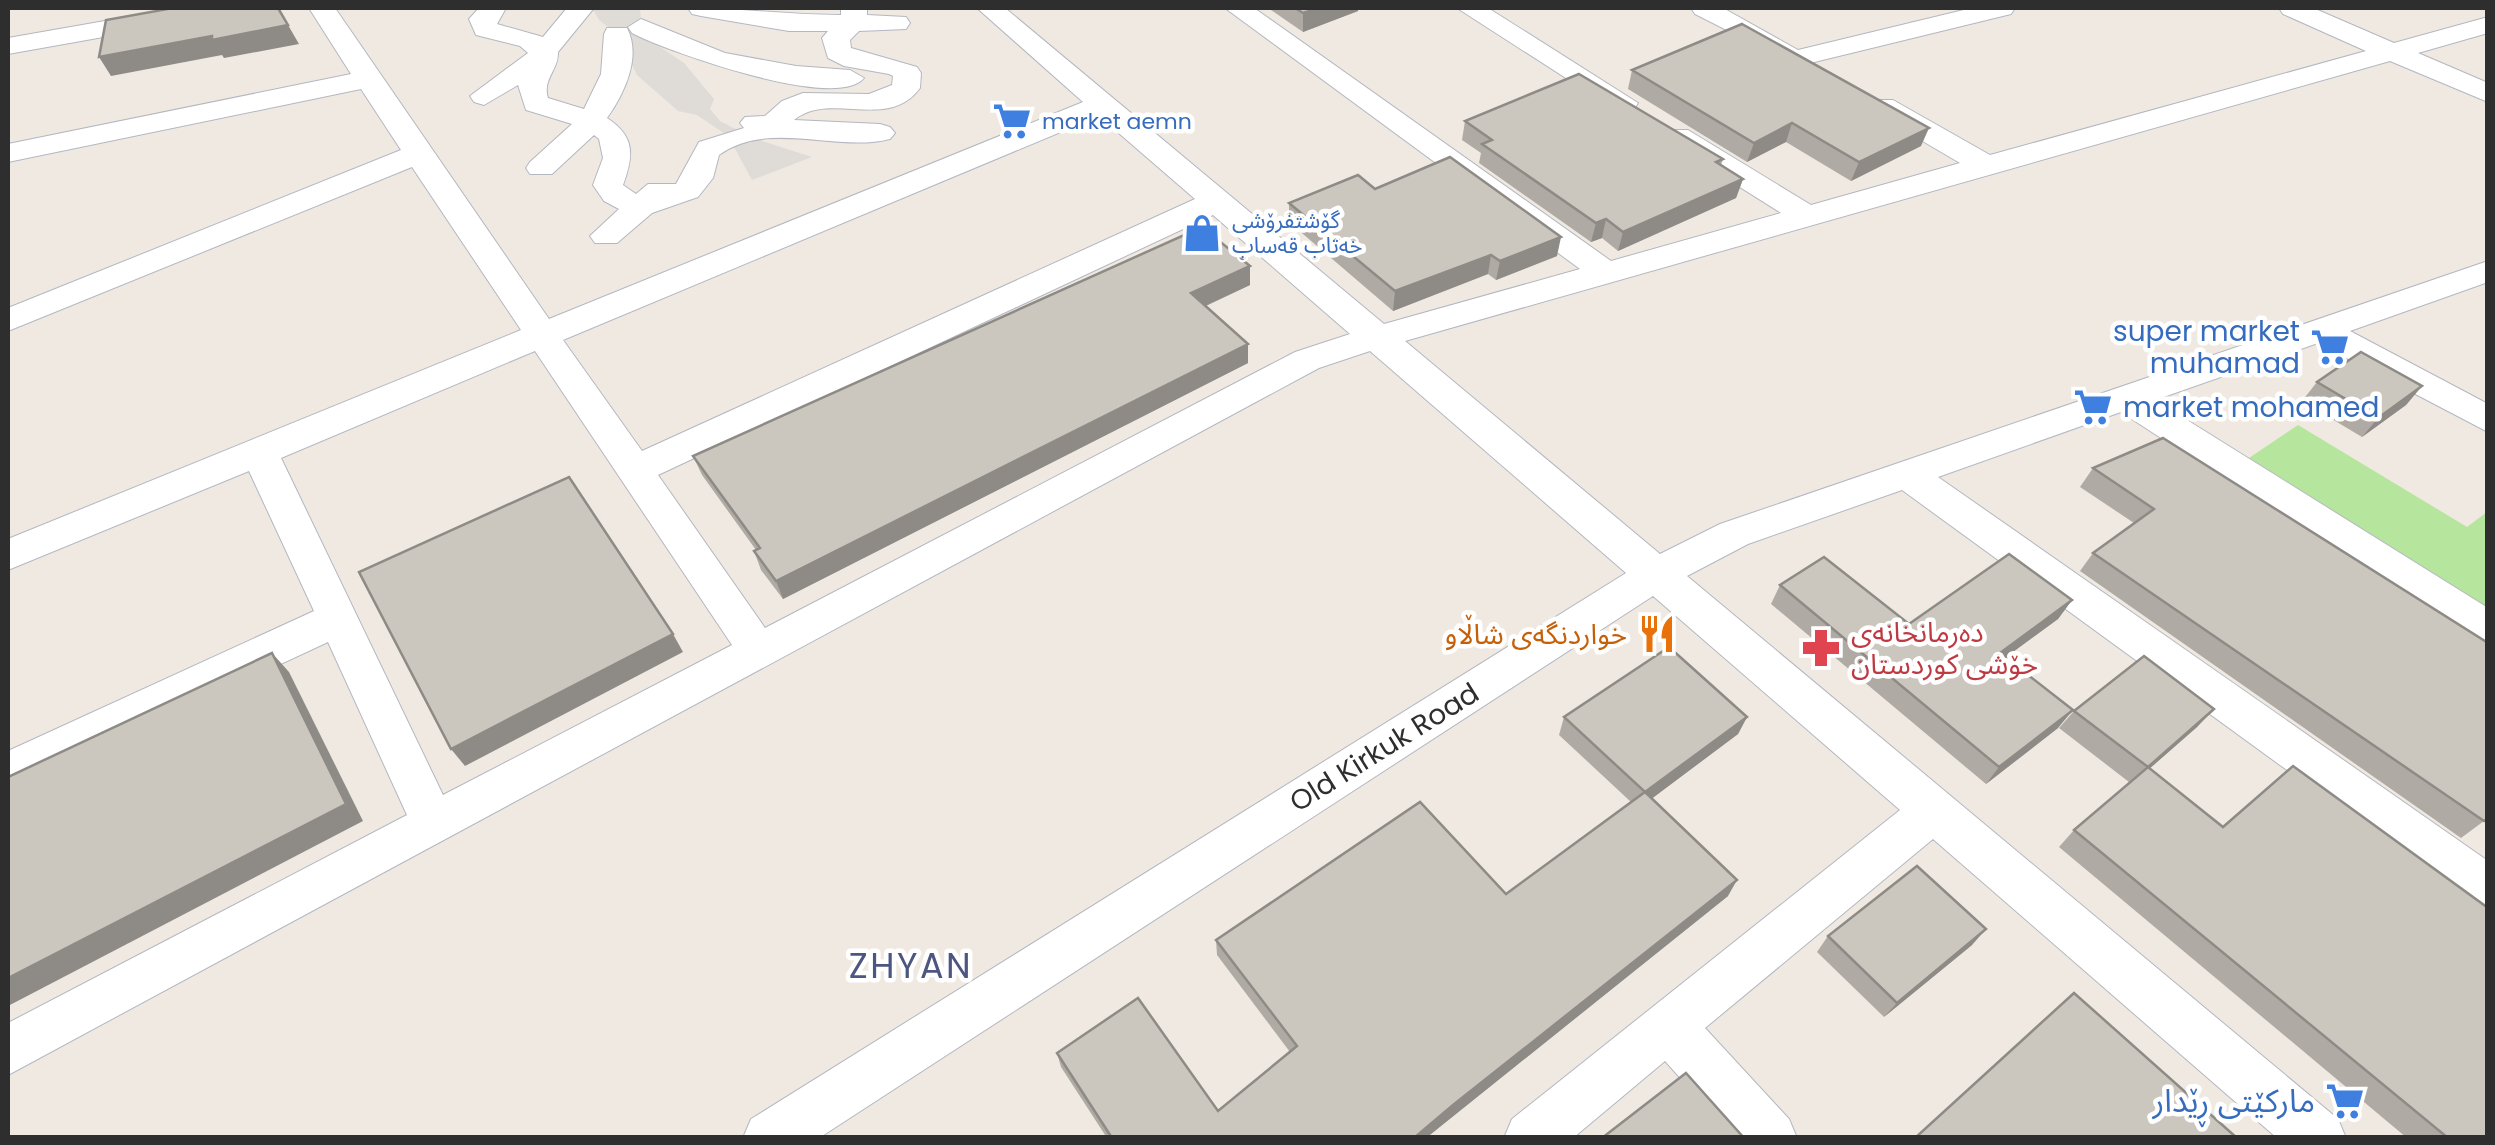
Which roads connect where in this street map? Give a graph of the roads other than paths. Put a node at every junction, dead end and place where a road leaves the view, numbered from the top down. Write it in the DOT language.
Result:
graph roads {
  1 [pos="222,8"];
  2 [pos="322,8"];
  3 [pos="493,8"];
  4 [pos="582,8"];
  5 [pos="701,8"];
  6 [pos="990,8"];
  7 [pos="1238,8"];
  8 [pos="1470,8"];
  9 [pos="1704,8"];
  10 [pos="2002,8"];
  11 [pos="2292,8"];
  12 [pos="853,16"];
  13 [pos="898,22"];
  14 [pos="2488,25"];
  15 [pos="8,46"];
  16 [pos="2390,51"];
  17 [pos="545,53"];
  18 [pos="1798,58"];
  19 [pos="1831,77"];
  20 [pos="921,78"];
  21 [pos="368,80"];
  22 [pos="2488,94"];
  23 [pos="484,96"];
  24 [pos="1864,96"];
  25 [pos="1103,104"];
  26 [pos="591,120"];
  27 [pos="770,126"];
  28 [pos="880,133"];
  29 [pos="8,153"];
  30 [pos="418,154"];
  31 [pos="1988,167"];
  32 [pos="541,168"];
  33 [pos="1218,201"];
  34 [pos="647,203"];
  35 [pos="1810,218"];
  36 [pos="606,236"];
  37 [pos="2488,271"];
  38 [pos="1605,272"];
  39 [pos="8,320"];
  40 [pos="2320,330"];
  41 [pos="542,334"];
  42 [pos="1377,336"];
  43 [pos="2125,398"];
  44 [pos="2488,420"];
  45 [pos="259,451"];
  46 [pos="635,470"];
  47 [pos="1907,474"];
  48 [pos="8,555"];
  49 [pos="1656,574"];
  50 [pos="337,619"];
  51 [pos="2488,629"];
  52 [pos="759,652"];
  53 [pos="8,772"];
  54 [pos="1934,810"];
  55 [pos="434,824"];
  56 [pos="2488,889"];
  57 [pos="1668,1026"];
  58 [pos="8,1050"];
  59 [pos="770,1138"];
  60 [pos="1531,1138"];
  61 [pos="1770,1138"];
  62 [pos="2319,1138"];
  1 -- 15 [label="street"];
  2 -- 21 [label="street"];
  3 -- 17 [label="street"];
  4 -- 17 [label="street"];
  5 -- 12 [label="street"];
  6 -- 25 [label="street"];
  7 -- 38 [label="street"];
  8 -- 35 [label="street"];
  9 -- 18 [label="street"];
  10 -- 18 [label="street"];
  11 -- 16 [label="street"];
  12 -- 13 [label="street"];
  12 -- 20 [label="street"];
  14 -- 16 [label="street"];
  16 -- 22 [label="street"];
  16 -- 31 [label="street"];
  17 -- 23 [label="street"];
  17 -- 26 [label="street"];
  18 -- 19 [label="street"];
  20 -- 26 [label="street"];
  20 -- 27 [label="street"];
  21 -- 29 [label="street"];
  21 -- 30 [label="street"];
  24 -- 31 [label="street"];
  25 -- 33 [label="street"];
  25 -- 41 [label="street"];
  26 -- 32 [label="street"];
  26 -- 34 [label="street"];
  27 -- 28 [label="street"];
  27 -- 34 [label="street"];
  27 -- 34 [label="street"];
  30 -- 39 [label="street"];
  30 -- 41 [label="street"];
  31 -- 35 [label="street"];
  33 -- 42 [label="street"];
  33 -- 46 [label="street"];
  34 -- 36 [label="street"];
  35 -- 38 [label="street"];
  37 -- 40 [label="street, Old Kirkuk Road"];
  38 -- 42 [label="street"];
  40 -- 43 [label="street, Old Kirkuk Road"];
  40 -- 44 [label="street"];
  41 -- 45 [label="street"];
  41 -- 46 [label="street"];
  42 -- 49 [label="street"];
  42 -- 52 [label="street"];
  43 -- 47 [label="street, Old Kirkuk Road"];
  43 -- 51 [label="street"];
  45 -- 48 [label="street"];
  45 -- 50 [label="street"];
  46 -- 52 [label="street"];
  47 -- 49 [label="street, Old Kirkuk Road"];
  47 -- 56 [label="street"];
  49 -- 54 [label="street"];
  49 -- 59 [label="street, Old Kirkuk Road"];
  50 -- 53 [label="street"];
  50 -- 55 [label="street"];
  52 -- 55 [label="street"];
  54 -- 57 [label="street"];
  54 -- 62 [label="street"];
  55 -- 58 [label="street"];
  57 -- 60 [label="street"];
  57 -- 61 [label="street"];
}
